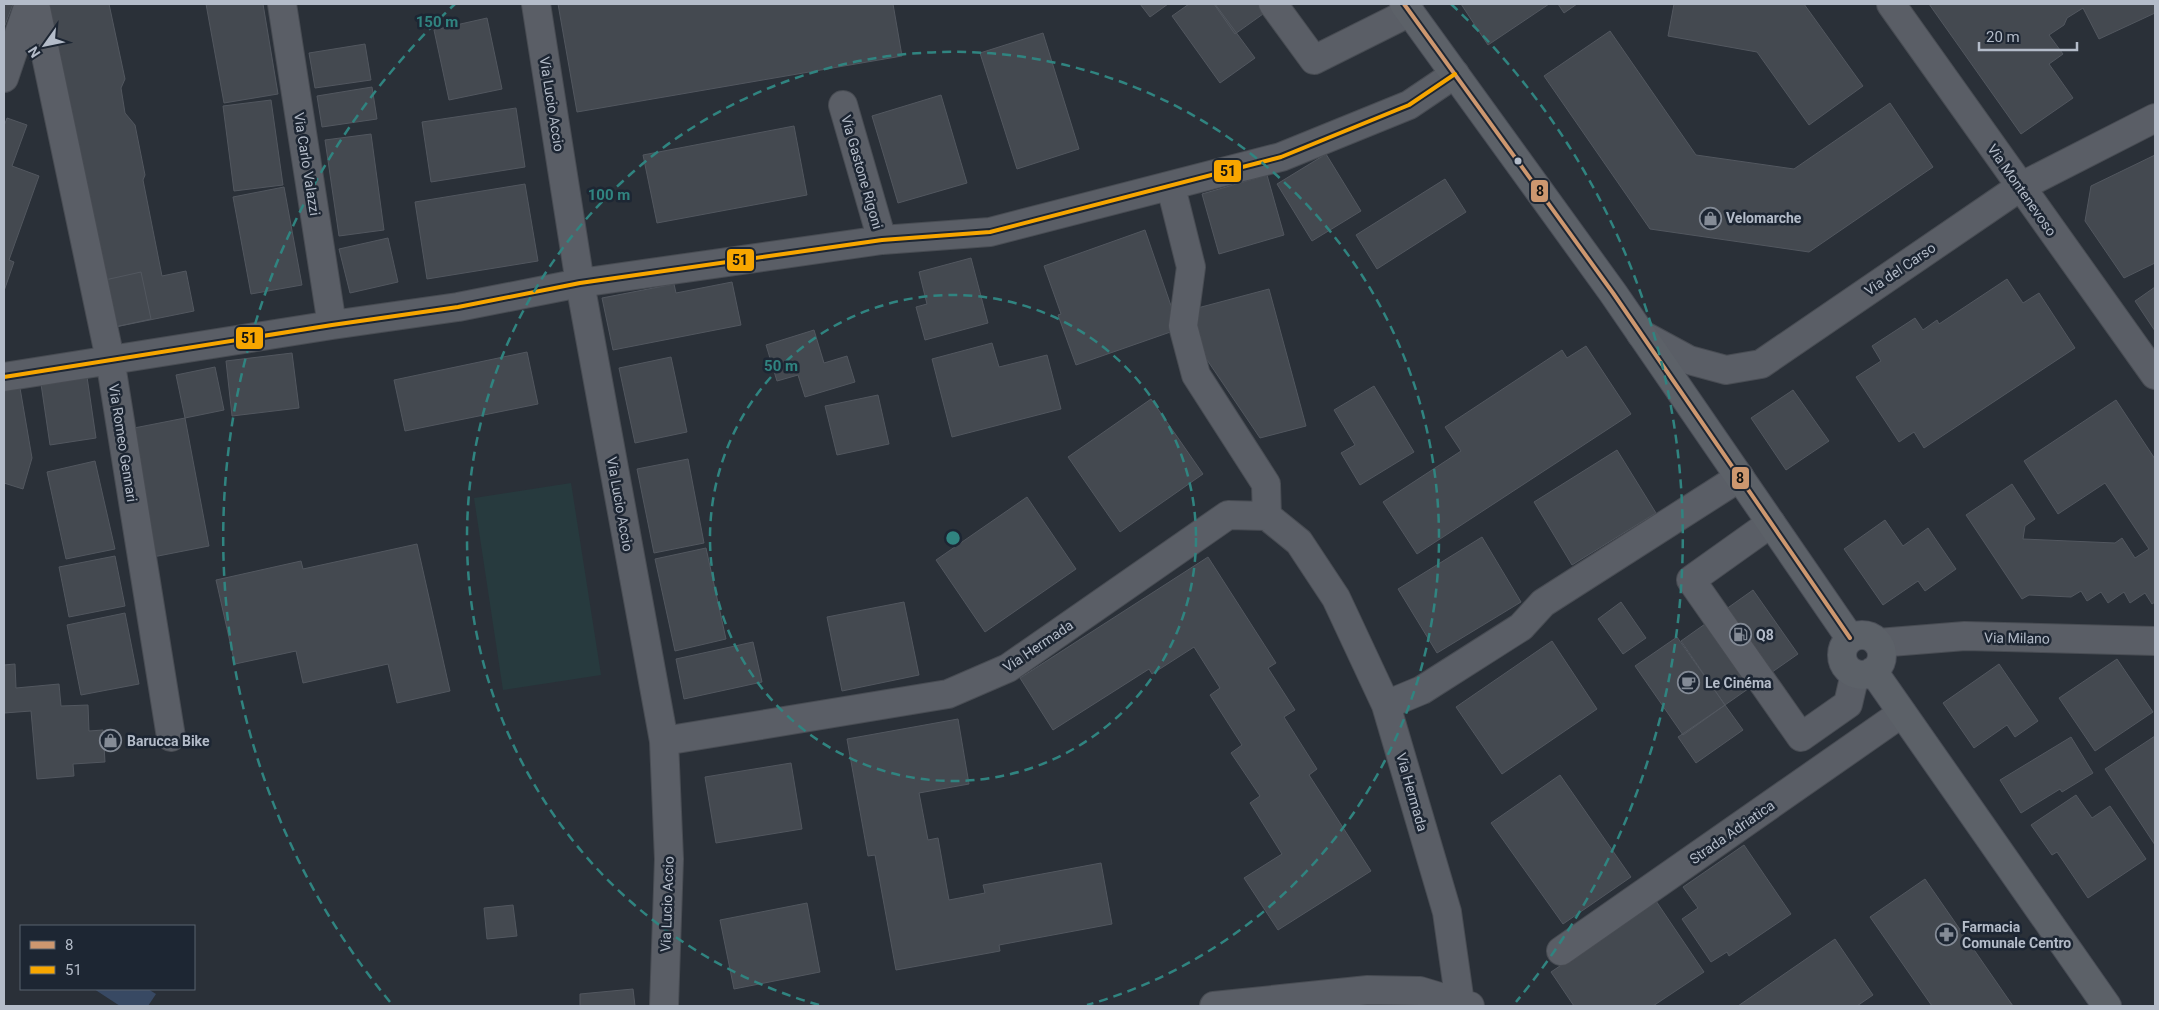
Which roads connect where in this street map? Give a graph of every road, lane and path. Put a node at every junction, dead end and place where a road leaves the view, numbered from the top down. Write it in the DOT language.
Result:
graph roads {
  1 [pos="29,4"];
  2 [pos="35,4"];
  3 [pos="282,4"];
  4 [pos="536,4"];
  5 [pos="1273,4"];
  6 [pos="1891,4"];
  7 [pos="1407,8"];
  8 [pos="1455,74"];
  9 [pos="4,78"];
  10 [pos="843,105"];
  11 [pos="2155,118"];
  12 [pos="1170,187"];
  13 [pos="2020,187"];
  14 [pos="882,240"];
  15 [pos="580,283"];
  16 [pos="332,324"];
  17 [pos="1641,334"];
  18 [pos="110,359"];
  19 [pos="2155,375"];
  20 [pos="4,377"];
  21 [pos="1740,477"];
  22 [pos="1267,516"];
  23 [pos="1771,523"];
  24 [pos="1850,638"];
  25 [pos="2155,641"];
  26 [pos="1878,643"];
  27 [pos="1864,673"];
  28 [pos="1386,705"];
  29 [pos="1902,713"];
  30 [pos="172,737"];
  31 [pos="664,741"];
  32 [pos="1561,951"];
  33 [pos="1465,1004"];
  34 [pos="664,1006"];
  35 [pos="1214,1006"];
  36 [pos="2107,1006"];
  1 -- 9 [label="street"];
  2 -- 18 [label="street, Via Romeo Gennari"];
  3 -- 16 [label="street, Via Carlo Valazzi"];
  4 -- 15 [label="street, Via Lucio Accio"];
  5 -- 7 [label="street"];
  6 -- 13 [label="street, Via Montenevoso"];
  7 -- 8 [label="main road"];
  8 -- 12 [label="street, Via Gastone Rigoni"];
  8 -- 17 [label="main road"];
  10 -- 14 [label="street, Via Gastone Rigoni"];
  11 -- 13 [label="street, Via del Carso"];
  12 -- 14 [label="street, Via Gastone Rigoni"];
  12 -- 22 [label="street"];
  13 -- 17 [label="street, Via del Carso"];
  13 -- 19 [label="street, Via Montenevoso"];
  14 -- 15 [label="street, Via Gastone Rigoni"];
  15 -- 16 [label="street, Via Gastone Rigoni"];
  15 -- 31 [label="street, Via Lucio Accio"];
  16 -- 18 [label="street, Via Gastone Rigoni"];
  17 -- 21 [label="main road"];
  18 -- 20 [label="street, Via Gastone Rigoni"];
  18 -- 30 [label="street, Via Romeo Gennari"];
  21 -- 23 [label="main road"];
  21 -- 28 [label="street"];
  22 -- 28 [label="street, Via Hermada"];
  22 -- 31 [label="street, Via Hermada"];
  23 -- 24 [label="main road"];
  23 -- 27 [label="street"];
  24 -- 26 [label="main road"];
  24 -- 27 [label="main road"];
  25 -- 26 [label="street, Via Milano"];
  26 -- 27 [label="main road"];
  27 -- 29 [label="main road"];
  28 -- 33 [label="street, Via Hermada"];
  29 -- 32 [label="street, Strada Adriatica"];
  29 -- 36 [label="main road"];
  31 -- 34 [label="street, Via Lucio Accio"];
  33 -- 35 [label="street"];
}
